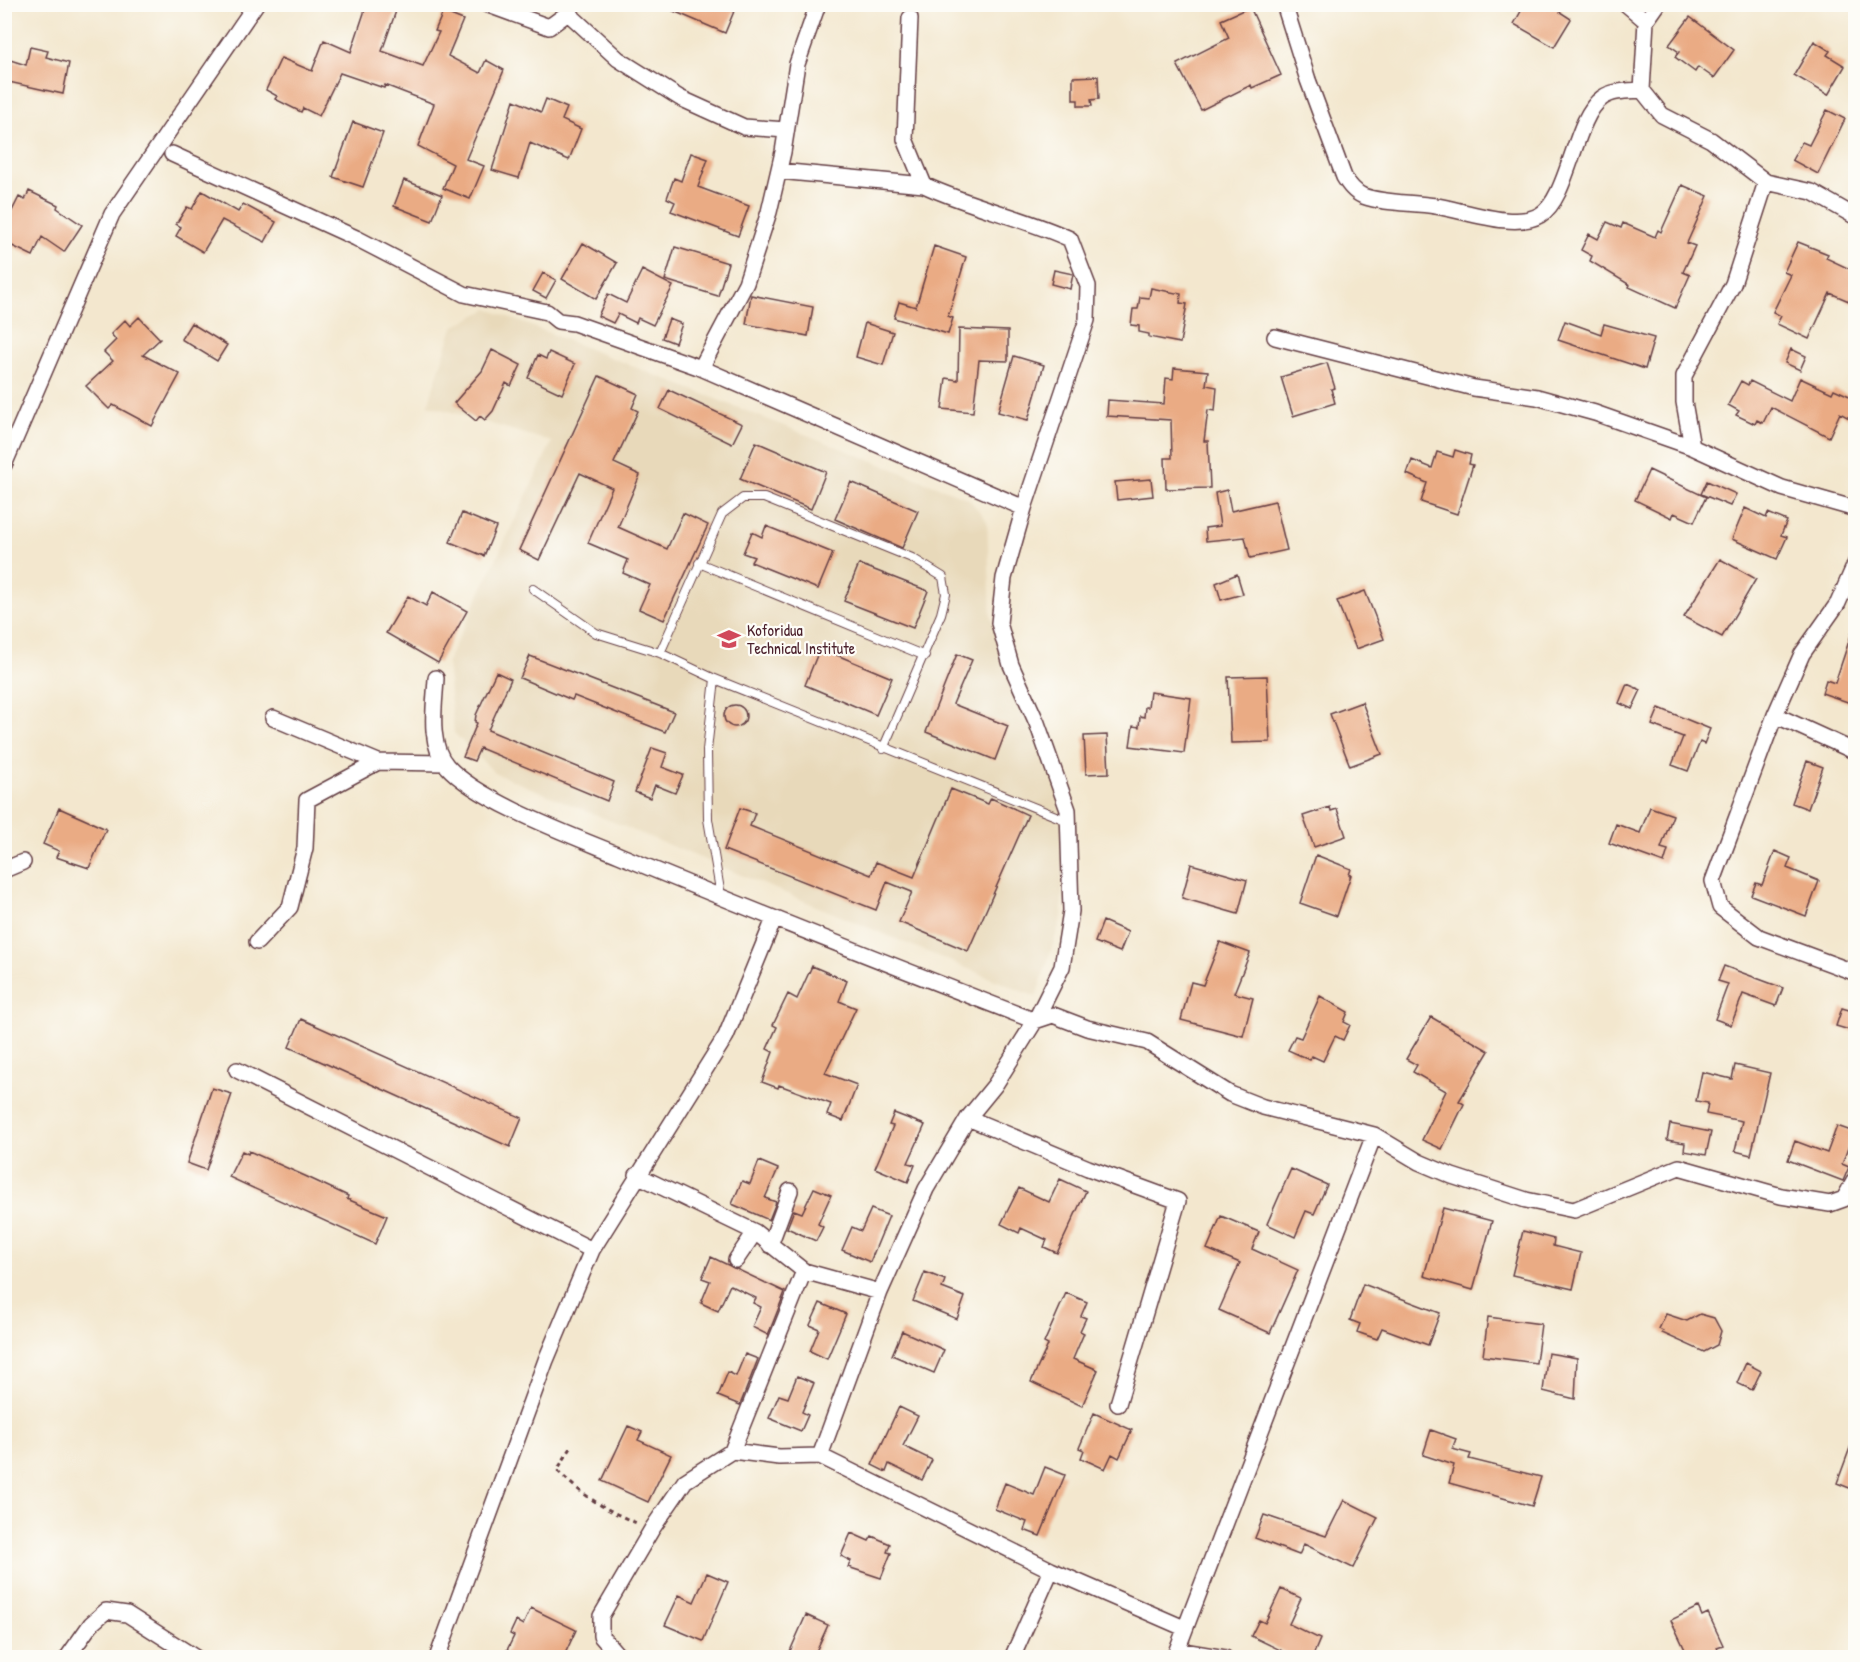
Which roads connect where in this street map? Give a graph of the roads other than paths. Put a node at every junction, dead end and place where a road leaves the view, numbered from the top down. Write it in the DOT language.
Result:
graph roads {
  1 [pos="256,4"];
  2 [pos="486,4"];
  3 [pos="818,4"];
  4 [pos="1284,4"];
  5 [pos="1626,4"];
  6 [pos="1658,4"];
  7 [pos="571,9"];
  8 [pos="910,18"];
  9 [pos="1646,21"];
  10 [pos="1642,90"];
  11 [pos="786,130"];
  12 [pos="172,154"];
  13 [pos="778,171"];
  14 [pos="1766,182"];
  15 [pos="924,185"];
  16 [pos="1856,217"];
  17 [pos="1275,337"];
  18 [pos="701,368"];
  19 [pos="1692,447"];
  20 [pos="4,465"];
  21 [pos="1024,508"];
  22 [pos="1856,509"];
  23 [pos="1856,562"];
  24 [pos="699,563"];
  25 [pos="532,589"];
  26 [pos="660,653"];
  27 [pos="925,656"];
  28 [pos="436,678"];
  29 [pos="715,679"];
  30 [pos="1775,715"];
  31 [pos="273,718"];
  32 [pos="883,749"];
  33 [pos="1856,752"];
  34 [pos="378,762"];
  35 [pos="445,764"];
  36 [pos="1068,822"];
  37 [pos="23,862"];
  38 [pos="4,870"];
  39 [pos="722,898"];
  40 [pos="774,919"];
  41 [pos="256,942"];
  42 [pos="1856,973"];
  43 [pos="1035,1021"];
  44 [pos="237,1070"];
  45 [pos="968,1118"];
  46 [pos="1374,1135"];
  47 [pos="637,1175"];
  48 [pos="1856,1178"];
  49 [pos="790,1191"];
  50 [pos="754,1232"];
  51 [pos="770,1245"];
  52 [pos="592,1250"];
  53 [pos="736,1260"];
  54 [pos="804,1271"];
  55 [pos="880,1292"];
  56 [pos="1118,1404"];
  57 [pos="732,1452"];
  58 [pos="820,1456"];
  59 [pos="1051,1570"];
  60 [pos="1184,1628"];
  61 [pos="1176,1654"];
  62 [pos="67,1658"];
  63 [pos="196,1658"];
  64 [pos="437,1658"];
  65 [pos="620,1658"];
  66 [pos="1012,1658"];
  67 [pos="1225,1658"];
  1 -- 20 [label="street"];
  2 -- 7 [label="street"];
  3 -- 11 [label="street"];
  4 -- 10 [label="street"];
  5 -- 9 [label="street"];
  6 -- 9 [label="street"];
  7 -- 11 [label="street"];
  8 -- 15 [label="street"];
  9 -- 10 [label="street"];
  10 -- 14 [label="street"];
  11 -- 13 [label="street"];
  12 -- 18 [label="street"];
  13 -- 15 [label="street"];
  13 -- 18 [label="street"];
  14 -- 16 [label="street"];
  14 -- 19 [label="street"];
  15 -- 21 [label="street"];
  17 -- 19 [label="street"];
  18 -- 21 [label="street"];
  19 -- 22 [label="street"];
  21 -- 36 [label="street"];
  23 -- 30 [label="street"];
  24 -- 26 [label="lane"];
  24 -- 27 [label="lane"];
  24 -- 27 [label="lane"];
  25 -- 26 [label="lane"];
  26 -- 29 [label="lane"];
  27 -- 32 [label="lane"];
  28 -- 35 [label="street"];
  29 -- 32 [label="lane"];
  29 -- 39 [label="lane"];
  30 -- 33 [label="street"];
  30 -- 42 [label="street"];
  31 -- 34 [label="street"];
  32 -- 36 [label="lane"];
  34 -- 35 [label="street"];
  34 -- 41 [label="street"];
  35 -- 39 [label="street"];
  36 -- 43 [label="street"];
  37 -- 38 [label="street"];
  39 -- 40 [label="street"];
  40 -- 43 [label="street"];
  40 -- 47 [label="street"];
  43 -- 45 [label="street"];
  43 -- 46 [label="street"];
  44 -- 52 [label="street"];
  45 -- 55 [label="street"];
  45 -- 56 [label="street"];
  46 -- 48 [label="street"];
  46 -- 60 [label="street"];
  47 -- 50 [label="street"];
  47 -- 52 [label="street"];
  49 -- 51 [label="street"];
  50 -- 51 [label="street"];
  50 -- 53 [label="street"];
  51 -- 54 [label="street"];
  52 -- 64 [label="street"];
  54 -- 55 [label="street"];
  54 -- 57 [label="street"];
  55 -- 58 [label="street"];
  57 -- 58 [label="street"];
  57 -- 65 [label="street"];
  58 -- 59 [label="street"];
  59 -- 60 [label="street"];
  59 -- 66 [label="street"];
  60 -- 61 [label="street"];
  61 -- 67 [label="street"];
  62 -- 63 [label="street"];
}
